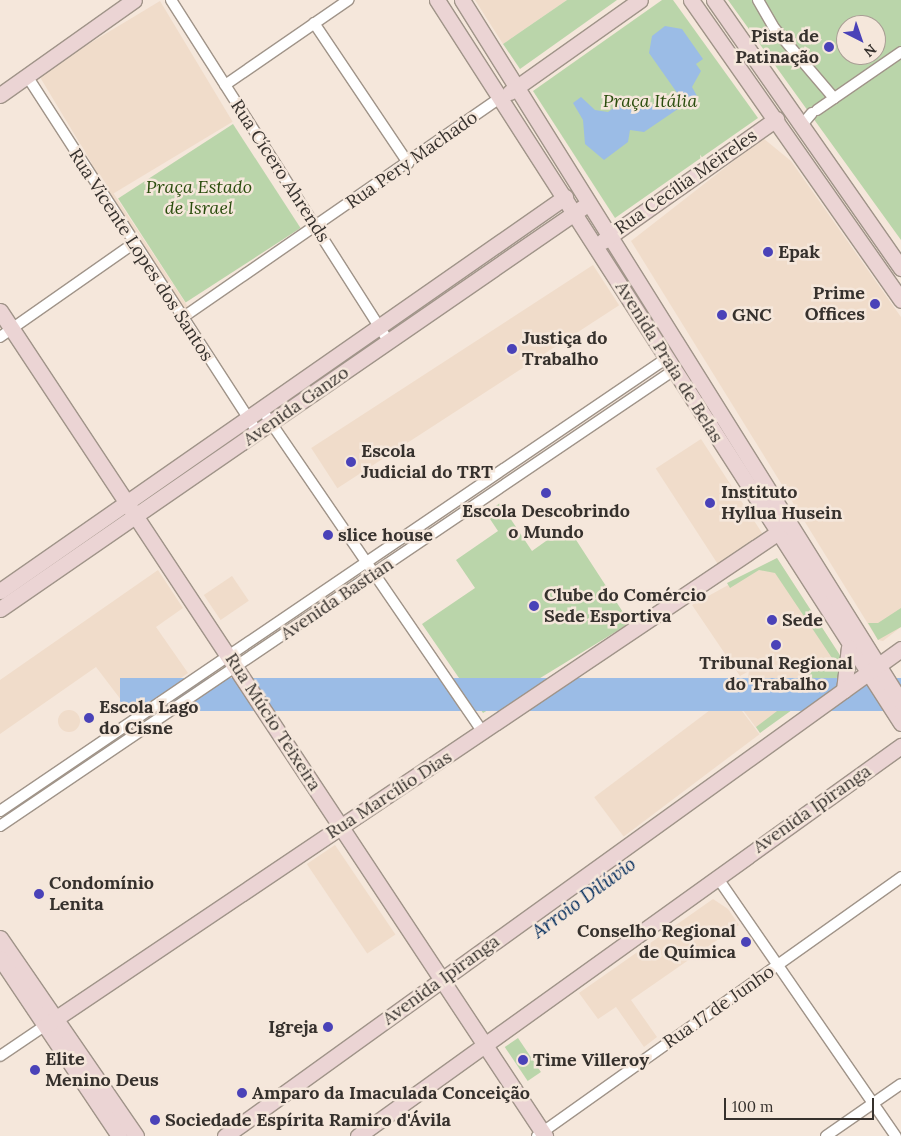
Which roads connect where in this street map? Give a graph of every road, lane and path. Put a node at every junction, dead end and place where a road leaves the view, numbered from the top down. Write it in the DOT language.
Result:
graph roads {
  1 [pos="134,0"];
  2 [pos="170,0"];
  3 [pos="348,0"];
  4 [pos="437,0"];
  5 [pos="462,0"];
  6 [pos="640,0"];
  7 [pos="691,0"];
  8 [pos="714,0"];
  9 [pos="758,0"];
  10 [pos="314,23"];
  11 [pos="901,52"];
  12 [pos="27,76"];
  13 [pos="225,85"];
  14 [pos="517,87"];
  15 [pos="0,95"];
  16 [pos="500,98"];
  17 [pos="834,98"];
  18 [pos="776,119"];
  19 [pos="801,126"];
  20 [pos="408,163"];
  21 [pos="565,197"];
  22 [pos="591,202"];
  23 [pos="575,212"];
  24 [pos="316,227"];
  25 [pos="612,235"];
  26 [pos="133,244"];
  27 [pos="596,246"];
  28 [pos="467,266"];
  29 [pos="901,268"];
  30 [pos="477,280"];
  31 [pos="901,300"];
  32 [pos="0,310"];
  33 [pos="182,318"];
  34 [pos="380,327"];
  35 [pos="6,333"];
  36 [pos="389,342"];
  37 [pos="670,364"];
  38 [pos="263,410"];
  39 [pos="249,419"];
  40 [pos="574,421"];
  41 [pos="272,423"];
  42 [pos="582,432"];
  43 [pos="258,433"];
  44 [pos="464,496"];
  45 [pos="472,507"];
  46 [pos="133,510"];
  47 [pos="778,533"];
  48 [pos="366,562"];
  49 [pos="374,574"];
  50 [pos="0,591"];
  51 [pos="0,609"];
  52 [pos="849,647"];
  53 [pos="901,649"];
  54 [pos="233,661"];
  55 [pos="876,676"];
  56 [pos="844,690"];
  57 [pos="901,702"];
  58 [pos="901,723"];
  59 [pos="483,733"];
  60 [pos="901,746"];
  61 [pos="51,776"];
  62 [pos="59,788"];
  63 [pos="0,811"];
  64 [pos="0,826"];
  65 [pos="342,827"];
  66 [pos="901,876"];
  67 [pos="717,877"];
  68 [pos="0,938"];
  69 [pos="0,958"];
  70 [pos="779,964"];
  71 [pos="445,986"];
  72 [pos="51,1021"];
  73 [pos="481,1039"];
  74 [pos="0,1056"];
  75 [pos="901,1084"];
  76 [pos="873,1103"];
  77 [pos="541,1135"];
  78 [pos="119,1136"];
  79 [pos="136,1136"];
  80 [pos="225,1136"];
  81 [pos="358,1136"];
  82 [pos="826,1136"];
  83 [pos="896,1136"];
  1 -- 12 [label="main road"];
  2 -- 13 [label="street, Rua Cícero Ahrends"];
  3 -- 10 [label="street"];
  4 -- 16 [label="main road, Avenida Praia de Belas"];
  5 -- 14 [label="main road, Avenida Praia de Belas"];
  6 -- 14 [label="main road, Rua Pery Machado"];
  7 -- 18 [label="main road"];
  8 -- 19 [label="main road"];
  9 -- 17 [label="street"];
  10 -- 13 [label="street"];
  10 -- 20 [label="street"];
  11 -- 17 [label="street"];
  12 -- 15 [label="main road"];
  12 -- 26 [label="street, Rua Vicente Lopes dos Santos"];
  13 -- 24 [label="street, Rua Cícero Ahrends"];
  14 -- 16 [label="main road, Rua Pery Machado"];
  14 -- 22 [label="main road, Avenida Praia de Belas"];
  16 -- 20 [label="street, Rua Pery Machado"];
  16 -- 21 [label="main road, Avenida Praia de Belas"];
  17 -- 19 [label="street"];
  18 -- 25 [label="main road, Rua Cecília Meireles"];
  18 -- 31 [label="main road"];
  19 -- 29 [label="main road"];
  20 -- 24 [label="street, Rua Pery Machado"];
  21 -- 23 [label="main road, Avenida Praia de Belas"];
  21 -- 28 [label="main road, Avenida Ganzo"];
  22 -- 23 [label="main road, Avenida Ganzo"];
  22 -- 25 [label="main road, Avenida Praia de Belas"];
  23 -- 27 [label="main road, Avenida Praia de Belas"];
  23 -- 30 [label="main road, Avenida Ganzo"];
  24 -- 33 [label="street, Rua Pery Machado"];
  24 -- 34 [label="street, Rua Cícero Ahrends"];
  25 -- 27 [label="main road, Rua Cecília Meireles"];
  25 -- 55 [label="main road, Avenida Praia de Belas"];
  26 -- 33 [label="street, Rua Vicente Lopes dos Santos"];
  26 -- 35 [label="street"];
  27 -- 37 [label="main road, Avenida Praia de Belas"];
  28 -- 30 [label="main road"];
  28 -- 34 [label="main road, Avenida Ganzo"];
  30 -- 36 [label="main road, Avenida Ganzo"];
  32 -- 35 [label="main road, Rua Múcio Teixeira"];
  33 -- 39 [label="street, Rua Vicente Lopes dos Santos"];
  34 -- 36 [label="street, Rua Cícero Ahrends"];
  34 -- 38 [label="main road, Avenida Ganzo"];
  35 -- 46 [label="main road, Rua Múcio Teixeira"];
  36 -- 41 [label="main road, Avenida Ganzo"];
  37 -- 40 [label="street, Avenida Bastian"];
  37 -- 42 [label="street, Avenida Bastian"];
  37 -- 47 [label="main road, Avenida Praia de Belas"];
  38 -- 39 [label="main road, Avenida Ganzo"];
  38 -- 41 [label="street"];
  39 -- 43 [label="street, Rua Vicente Lopes dos Santos"];
  39 -- 46 [label="main road, Avenida Ganzo"];
  40 -- 42 [label="street"];
  40 -- 44 [label="street, Avenida Bastian"];
  41 -- 43 [label="main road, Avenida Ganzo"];
  41 -- 48 [label="street"];
  42 -- 45 [label="street, Avenida Bastian"];
  43 -- 46 [label="main road, Avenida Ganzo"];
  44 -- 45 [label="street"];
  44 -- 48 [label="street, Avenida Bastian"];
  45 -- 49 [label="street, Avenida Bastian"];
  46 -- 50 [label="main road, Avenida Ganzo"];
  46 -- 51 [label="main road, Avenida Ganzo"];
  46 -- 54 [label="main road, Rua Múcio Teixeira"];
  47 -- 52 [label="main road, Avenida Praia de Belas"];
  47 -- 59 [label="main road, Rua Marcílio Dias"];
  48 -- 49 [label="street"];
  48 -- 54 [label="street, Avenida Bastian"];
  49 -- 54 [label="street, Avenida Bastian"];
  49 -- 59 [label="street"];
  52 -- 55 [label="main road, Avenida Praia de Belas"];
  52 -- 56 [label="main road"];
  53 -- 55 [label="main road, Avenida Ipiranga"];
  54 -- 61 [label="street, Avenida Bastian"];
  54 -- 62 [label="street, Avenida Bastian"];
  54 -- 65 [label="main road, Rua Múcio Teixeira"];
  55 -- 56 [label="main road, Avenida Ipiranga"];
  55 -- 57 [label="main road, Avenida Praia de Belas"];
  55 -- 58 [label="main road, Avenida Praia de Belas"];
  56 -- 71 [label="main road, Avenida Ipiranga"];
  59 -- 65 [label="main road, Rua Marcílio Dias"];
  60 -- 67 [label="main road, Avenida Ipiranga"];
  61 -- 62 [label="street"];
  61 -- 63 [label="street, Avenida Bastian"];
  62 -- 64 [label="street, Avenida Bastian"];
  65 -- 71 [label="main road, Rua Múcio Teixeira"];
  65 -- 72 [label="main road, Rua Marcílio Dias"];
  66 -- 70 [label="street, Rua 17 de Junho"];
  67 -- 70 [label="street"];
  67 -- 73 [label="main road, Avenida Ipiranga"];
  68 -- 72 [label="main road"];
  69 -- 72 [label="main road"];
  70 -- 76 [label="street"];
  70 -- 77 [label="street, Rua 17 de Junho"];
  71 -- 73 [label="main road, Rua Múcio Teixeira"];
  71 -- 80 [label="main road, Avenida Ipiranga"];
  72 -- 74 [label="street, Rua Marcílio Dias"];
  72 -- 78 [label="main road"];
  72 -- 79 [label="main road"];
  73 -- 77 [label="main road, Rua Múcio Teixeira"];
  73 -- 81 [label="main road, Avenida Ipiranga"];
  75 -- 76 [label="street"];
  76 -- 82 [label="street"];
  76 -- 83 [label="street"];
}
